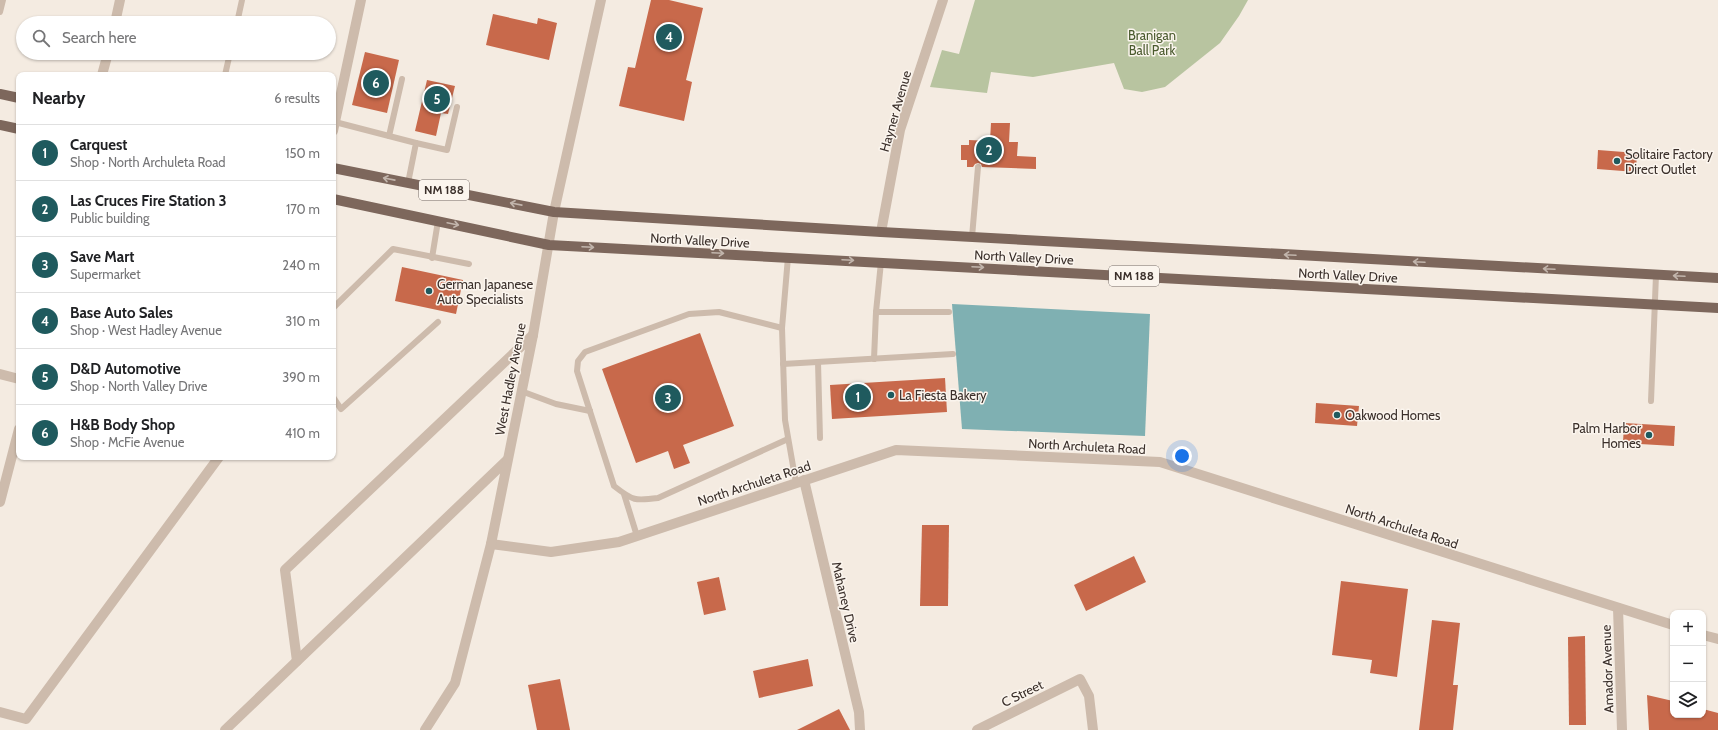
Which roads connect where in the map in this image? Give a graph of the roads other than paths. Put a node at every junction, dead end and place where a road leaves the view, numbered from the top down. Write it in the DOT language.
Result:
graph roads {
  1 [pos="3,0"];
  2 [pos="120,0"];
  3 [pos="242,0"];
  4 [pos="361,0"];
  5 [pos="601,0"];
  6 [pos="943,0"];
  7 [pos="0,12"];
  8 [pos="117,16"];
  9 [pos="239,16"];
  10 [pos="106,60"];
  11 [pos="228,60"];
  12 [pos="103,72"];
  13 [pos="226,72"];
  14 [pos="402,80"];
  15 [pos="0,94"];
  16 [pos="16,97"];
  17 [pos="457,107"];
  18 [pos="336,118"];
  19 [pos="0,125"];
  20 [pos="336,127"];
  21 [pos="16,128"];
  22 [pos="389,136"];
  23 [pos="416,143"];
  24 [pos="978,167"];
  25 [pos="336,169"];
  26 [pos="408,183"];
  27 [pos="336,200"];
  28 [pos="554,212"];
  29 [pos="438,221"];
  30 [pos="881,232"];
  31 [pos="972,238"];
  32 [pos="549,245"];
  33 [pos="788,257"];
  34 [pos="432,258"];
  35 [pos="881,262"];
  36 [pos="469,264"];
  37 [pos="1656,275"];
  38 [pos="1718,278"];
  39 [pos="1656,304"];
  40 [pos="336,305"];
  41 [pos="1718,308"];
  42 [pos="876,312"];
  43 [pos="949,312"];
  44 [pos="438,322"];
  45 [pos="782,328"];
  46 [pos="532,335"];
  47 [pos="953,354"];
  48 [pos="874,359"];
  49 [pos="818,362"];
  50 [pos="783,364"];
  51 [pos="0,374"];
  52 [pos="16,378"];
  53 [pos="521,391"];
  54 [pos="1651,401"];
  55 [pos="336,402"];
  56 [pos="590,411"];
  57 [pos="820,438"];
  58 [pos="788,439"];
  59 [pos="16,441"];
  60 [pos="217,460"];
  61 [pos="507,460"];
  62 [pos="800,482"];
  63 [pos="624,494"];
  64 [pos="0,502"];
  65 [pos="637,536"];
  66 [pos="490,544"];
  67 [pos="1618,608"];
  68 [pos="1670,624"];
  69 [pos="1706,636"];
  70 [pos="1718,639"];
  71 [pos="297,661"];
  72 [pos="0,712"];
  73 [pos="225,730"];
  74 [pos="424,730"];
  75 [pos="860,730"];
  76 [pos="976,730"];
  77 [pos="1093,730"];
  78 [pos="1622,730"];
  1 -- 7 [label="lane"];
  2 -- 8 [label="street"];
  3 -- 9 [label="lane"];
  4 -- 18 [label="street"];
  5 -- 28 [label="street, West Hadley Avenue"];
  6 -- 30 [label="street, Hayner Avenue"];
  10 -- 12 [label="street"];
  11 -- 13 [label="lane"];
  14 -- 22 [label="lane"];
  15 -- 16 [label="main road"];
  17 -- 23 [label="lane"];
  19 -- 21 [label="main road"];
  20 -- 22 [label="lane"];
  22 -- 23 [label="lane"];
  23 -- 26 [label="lane"];
  24 -- 31 [label="lane"];
  26 -- 25 [label="main road, North Valley Drive / NM 188, one-way"];
  28 -- 26 [label="main road, North Valley Drive / NM 188, one-way"];
  27 -- 29 [label="main road, North Valley Drive / NM 188"];
  28 -- 30 [label="main road, North Valley Drive / NM 188"];
  28 -- 32 [label="street, West Hadley Avenue"];
  29 -- 32 [label="main road, North Valley Drive / NM 188, one-way"];
  29 -- 34 [label="lane"];
  30 -- 31 [label="main road, North Valley Drive / NM 188"];
  37 -- 31 [label="main road, North Valley Drive / NM 188, one-way"];
  32 -- 33 [label="main road, North Valley Drive / NM 188, one-way"];
  32 -- 46 [label="street, West Hadley Avenue"];
  33 -- 35 [label="main road, North Valley Drive / NM 188, one-way"];
  33 -- 45 [label="lane"];
  34 -- 36 [label="lane"];
  34 -- 40 [label="lane"];
  35 -- 39 [label="main road, North Valley Drive / NM 188, one-way"];
  35 -- 42 [label="lane"];
  38 -- 37 [label="main road, North Valley Drive / NM 188, one-way"];
  37 -- 39 [label="lane"];
  39 -- 41 [label="main road, North Valley Drive / NM 188"];
  39 -- 54 [label="lane"];
  42 -- 43 [label="lane"];
  42 -- 48 [label="lane"];
  44 -- 55 [label="lane"];
  45 -- 50 [label="lane"];
  45 -- 56 [label="lane"];
  46 -- 53 [label="street, West Hadley Avenue"];
  46 -- 71 [label="street"];
  47 -- 48 [label="lane"];
  48 -- 49 [label="lane"];
  49 -- 50 [label="lane"];
  49 -- 57 [label="lane"];
  50 -- 58 [label="lane"];
  51 -- 52 [label="street"];
  53 -- 56 [label="lane"];
  53 -- 61 [label="street, West Hadley Avenue"];
  56 -- 63 [label="lane"];
  58 -- 62 [label="lane"];
  58 -- 63 [label="lane"];
  59 -- 64 [label="street"];
  60 -- 72 [label="street"];
  61 -- 66 [label="street, West Hadley Avenue"];
  61 -- 71 [label="street"];
  62 -- 65 [label="street, North Archuleta Road"];
  62 -- 67 [label="street, North Archuleta Road"];
  62 -- 75 [label="street, Mahaney Drive"];
  63 -- 65 [label="lane"];
  65 -- 66 [label="street, North Archuleta Road"];
  66 -- 74 [label="street, West Hadley Avenue"];
  67 -- 68 [label="street, North Archuleta Road"];
  67 -- 78 [label="street, Amador Avenue"];
  69 -- 70 [label="street"];
  71 -- 73 [label="street"];
  76 -- 77 [label="street, C Street"];
}
